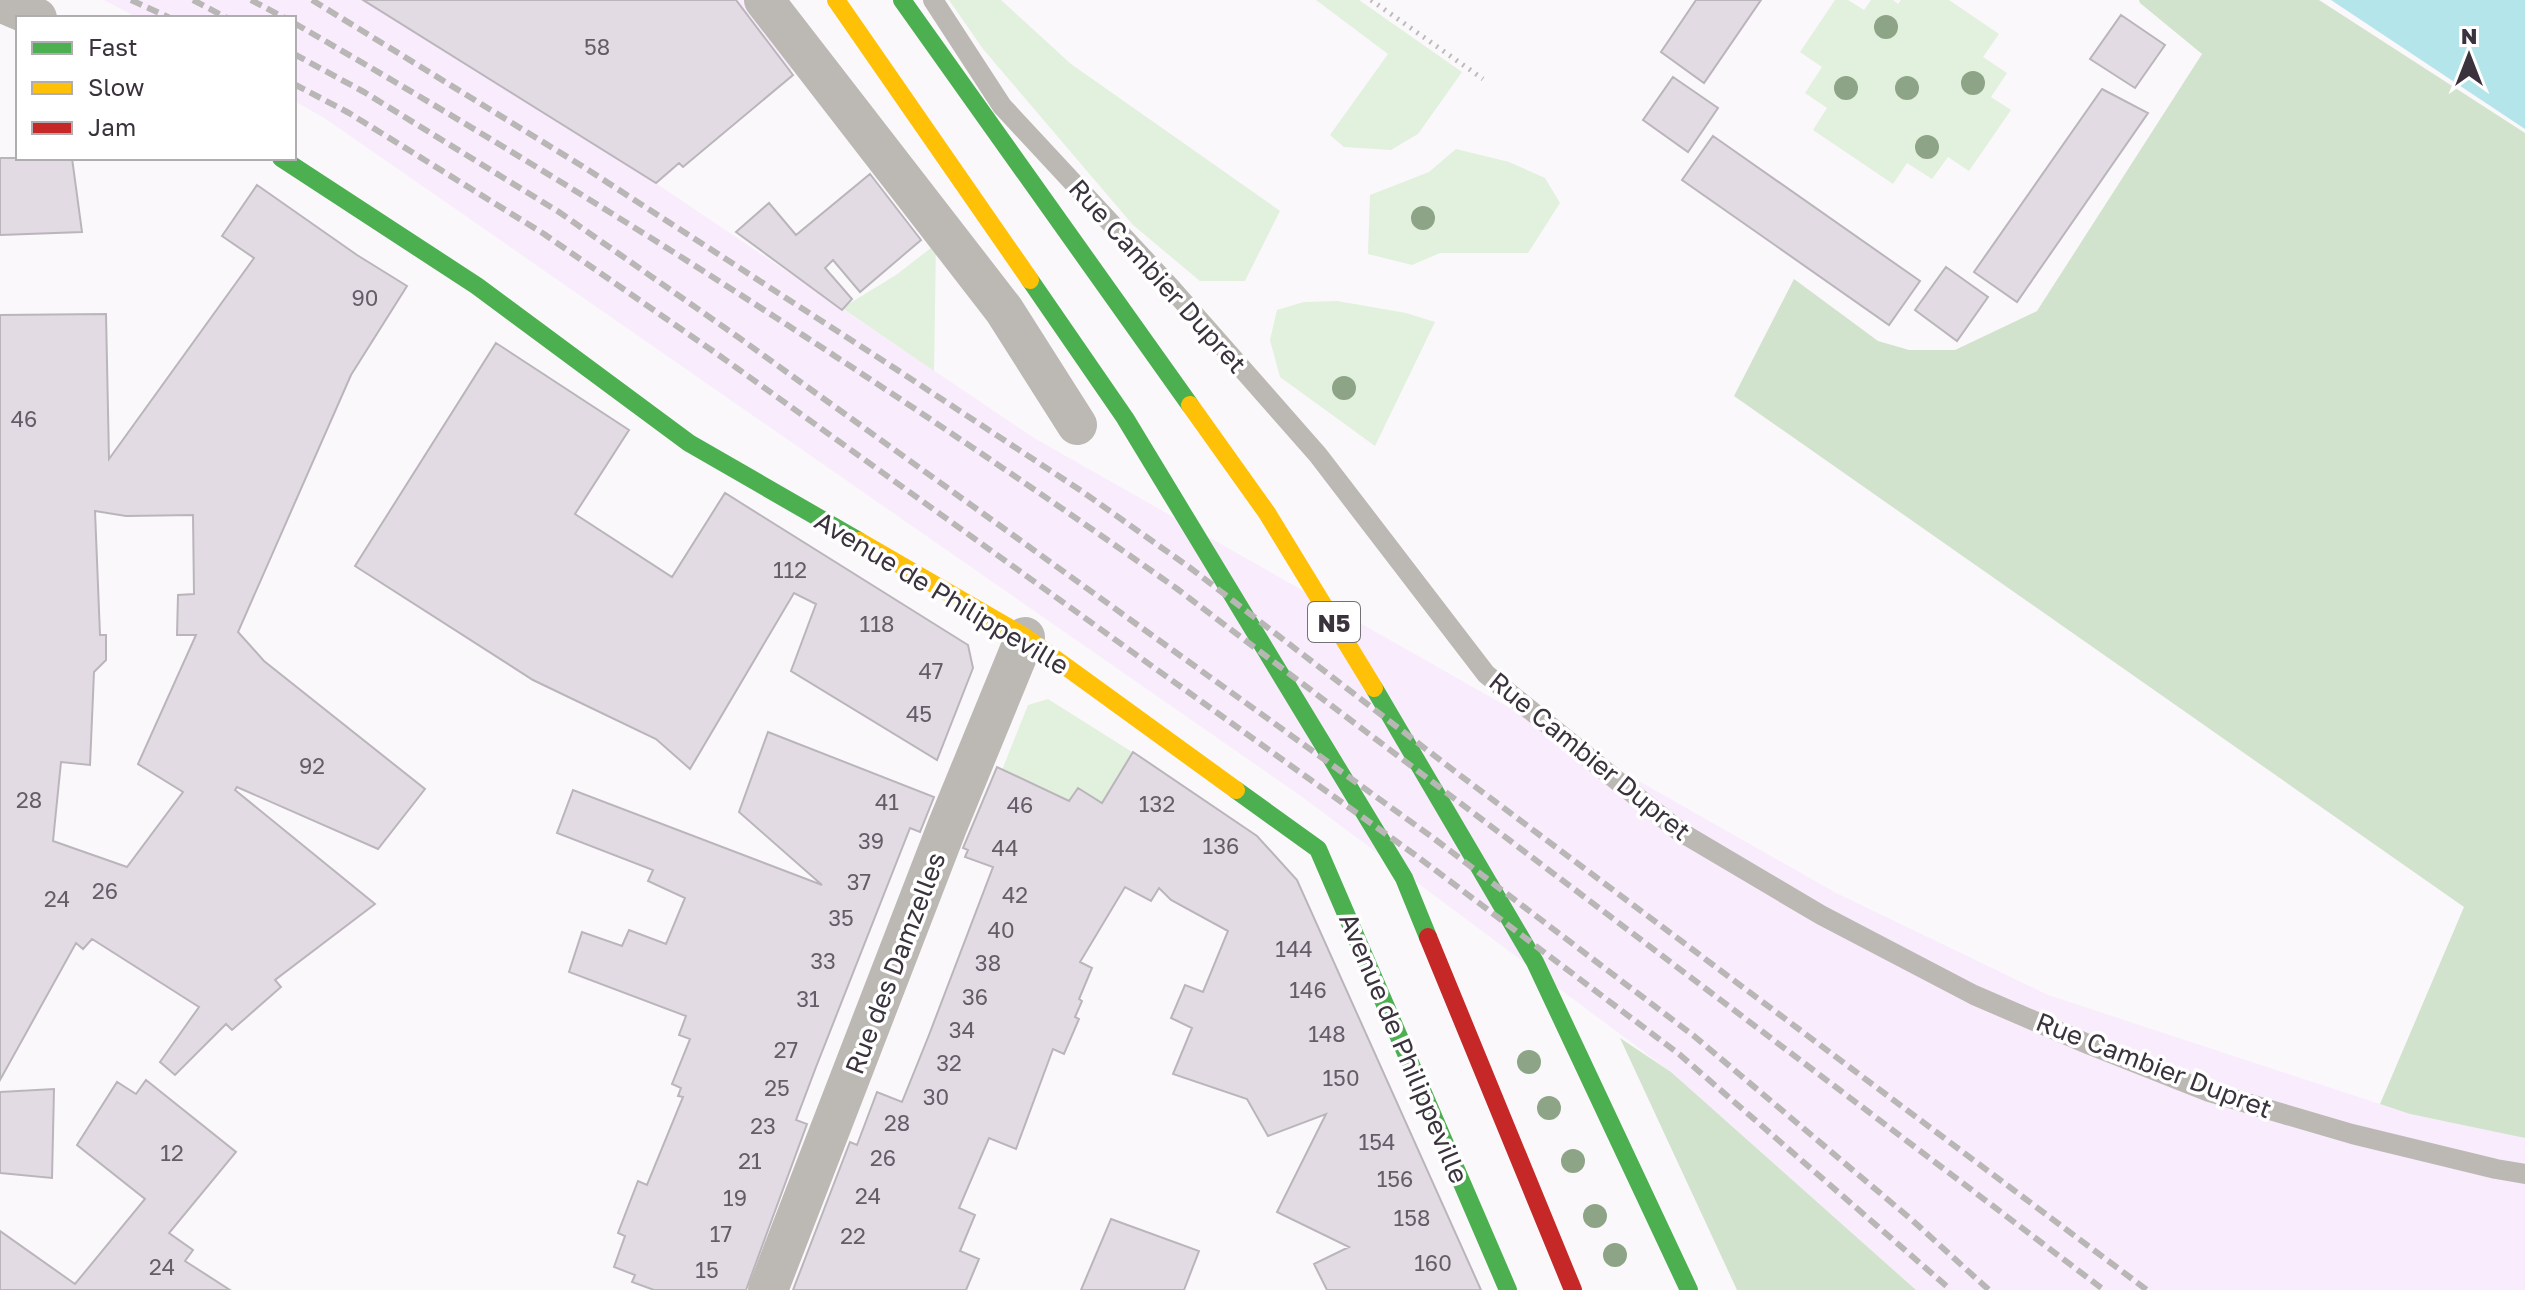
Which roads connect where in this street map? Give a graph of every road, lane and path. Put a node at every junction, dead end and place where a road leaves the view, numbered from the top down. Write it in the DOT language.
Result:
graph roads {
  1 [pos="764,0"];
  2 [pos="836,0"];
  3 [pos="902,0"];
  4 [pos="933,0"];
  5 [pos="1371,0"];
  6 [pos="0,2"];
  7 [pos="32,16"];
  8 [pos="1483,79"];
  9 [pos="284,160"];
  10 [pos="1077,425"];
  11 [pos="1025,637"];
  12 [pos="2525,1174"];
  13 [pos="768,1290"];
  14 [pos="1508,1290"];
  15 [pos="1573,1290"];
  16 [pos="1689,1290"];
  1 -- 10 [label="street"];
  2 -- 15 [label="main road"];
  3 -- 16 [label="main road, N5"];
  4 -- 12 [label="lane, Rue Cambier Dupret"];
  5 -- 8 [label="path"];
  6 -- 7 [label="street"];
  9 -- 11 [label="main road, Avenue de Philippeville"];
  11 -- 13 [label="street, Rue des Damzelles"];
  11 -- 14 [label="main road, Avenue de Philippeville"];
}
